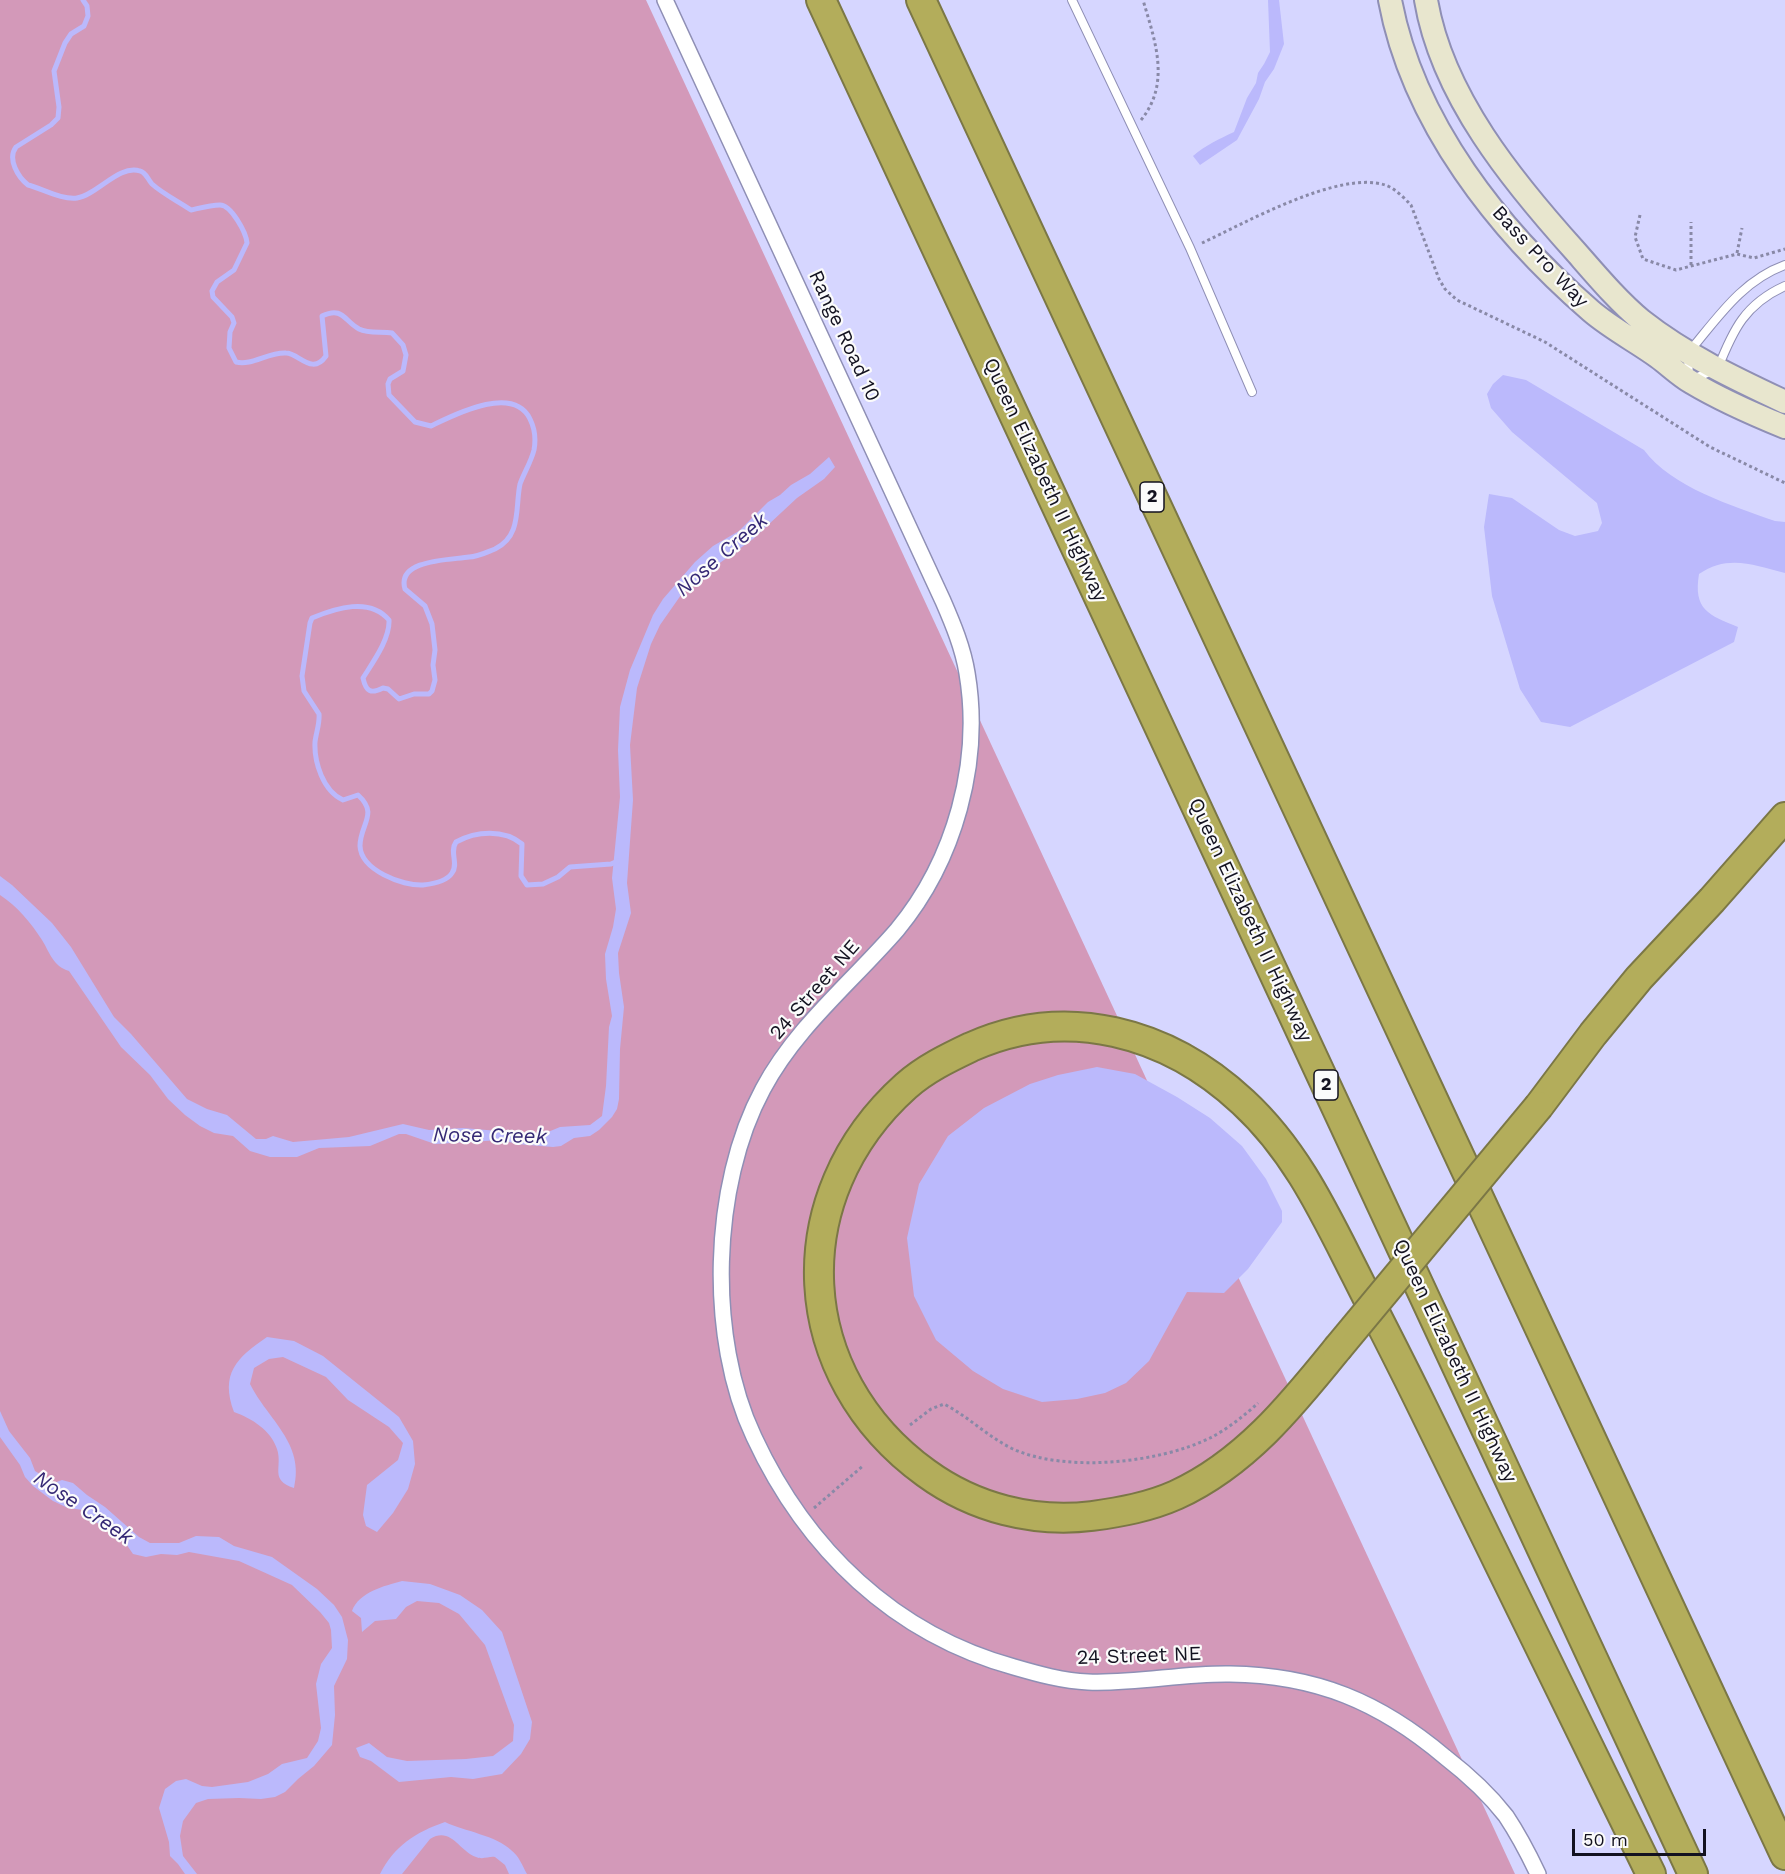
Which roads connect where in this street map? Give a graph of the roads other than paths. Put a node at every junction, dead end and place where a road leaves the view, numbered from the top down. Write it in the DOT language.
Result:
graph roads {
  1 [pos="665,0"];
  2 [pos="821,0"];
  3 [pos="921,0"];
  4 [pos="1072,0"];
  5 [pos="1390,0"];
  6 [pos="1426,0"];
  7 [pos="1785,265"];
  8 [pos="1785,286"];
  9 [pos="1688,353"];
  10 [pos="1718,368"];
  11 [pos="1689,381"];
  12 [pos="1251,392"];
  13 [pos="1785,402"];
  14 [pos="1785,427"];
  15 [pos="969,694"];
  16 [pos="1785,816"];
  17 [pos="1785,1854"];
  18 [pos="1538,1874"];
  19 [pos="1651,1874"];
  20 [pos="1693,1874"];
  1 -- 15 [label="street, Range Road 10"];
  2 -- 20 [label="highway, Queen Elizabeth II Highway / 2"];
  3 -- 17 [label="highway, 2"];
  4 -- 12 [label="lane"];
  5 -- 11 [label="street, Bass Pro Way"];
  6 -- 9 [label="street, Bass Pro Way"];
  7 -- 9 [label="lane"];
  8 -- 10 [label="lane"];
  9 -- 10 [label="street, Bass Pro Way"];
  9 -- 11 [label="lane"];
  10 -- 11 [label="lane"];
  10 -- 13 [label="street, Bass Pro Way"];
  11 -- 14 [label="street, Bass Pro Way"];
  15 -- 18 [label="street, 24 Street NE"];
  16 -- 19 [label="highway, bridge"];
}
